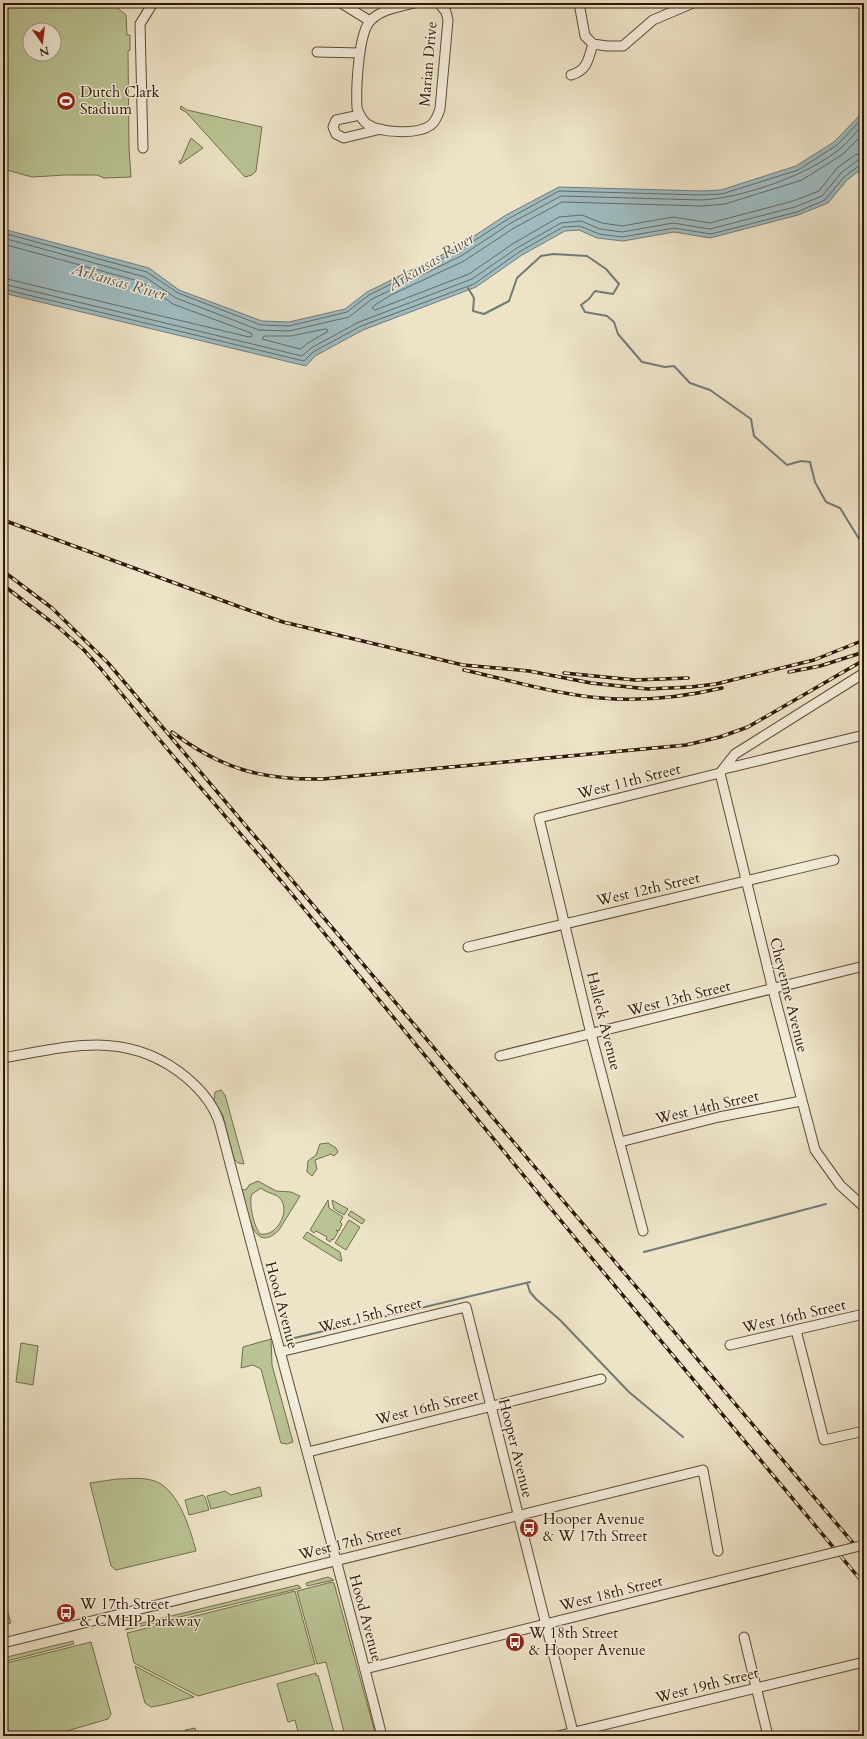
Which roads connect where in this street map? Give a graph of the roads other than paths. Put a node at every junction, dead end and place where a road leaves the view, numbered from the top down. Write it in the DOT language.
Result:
graph roads {
  1 [pos="153,3"];
  2 [pos="341,3"];
  3 [pos="414,3"];
  4 [pos="439,3"];
  5 [pos="579,3"];
  6 [pos="693,3"];
  7 [pos="370,21"];
  8 [pos="593,44"];
  9 [pos="317,52"];
  10 [pos="360,53"];
  11 [pos="571,75"];
  12 [pos="360,115"];
  13 [pos="381,130"];
  14 [pos="143,148"];
  15 [pos="864,673"];
  16 [pos="864,735"];
  17 [pos="722,771"];
  18 [pos="539,818"];
  19 [pos="834,860"];
  20 [pos="746,881"];
  21 [pos="566,923"];
  22 [pos="468,947"];
  23 [pos="864,966"];
  24 [pos="773,990"];
  25 [pos="591,1034"];
  26 [pos="500,1056"];
  27 [pos="3,1058"];
  28 [pos="801,1101"];
  29 [pos="620,1142"];
  30 [pos="864,1207"];
  31 [pos="643,1231"];
  32 [pos="466,1307"];
  33 [pos="864,1314"];
  34 [pos="796,1330"];
  35 [pos="730,1345"];
  36 [pos="280,1352"];
  37 [pos="601,1379"];
  38 [pos="492,1406"];
  39 [pos="864,1431"];
  40 [pos="308,1452"];
  41 [pos="518,1515"];
  42 [pos="864,1545"];
  43 [pos="718,1551"];
  44 [pos="336,1560"];
  45 [pos="546,1624"];
  46 [pos="744,1638"];
  47 [pos="3,1643"];
  48 [pos="864,1662"];
  49 [pos="365,1669"];
  50 [pos="756,1688"];
  51 [pos="574,1734"];
  52 [pos="382,1736"];
  53 [pos="558,1736"];
  54 [pos="768,1736"];
  1 -- 14 [label="street"];
  2 -- 7 [label="street"];
  3 -- 7 [label="street, Marian Drive"];
  4 -- 13 [label="street, Marian Drive"];
  5 -- 8 [label="street"];
  6 -- 8 [label="street"];
  7 -- 10 [label="street"];
  8 -- 11 [label="street"];
  9 -- 10 [label="street"];
  10 -- 12 [label="street"];
  12 -- 13 [label="street, Marian Drive"];
  12 -- 13 [label="street, Marian Drive"];
  15 -- 17 [label="street"];
  16 -- 17 [label="street, West 11th Street"];
  17 -- 18 [label="street, West 11th Street"];
  17 -- 20 [label="street, Cheyenne Avenue"];
  18 -- 21 [label="street, Halleck Avenue"];
  19 -- 20 [label="street, West 12th Street"];
  20 -- 21 [label="street, West 12th Street"];
  20 -- 24 [label="street, Cheyenne Avenue"];
  21 -- 22 [label="street, West 12th Street"];
  21 -- 25 [label="street, Halleck Avenue"];
  23 -- 24 [label="street, West 13th Street"];
  24 -- 25 [label="street, West 13th Street"];
  24 -- 28 [label="street, Cheyenne Avenue"];
  25 -- 26 [label="street, West 13th Street"];
  25 -- 29 [label="street, Halleck Avenue"];
  27 -- 36 [label="street, Hood Avenue"];
  28 -- 29 [label="street, West 14th Street"];
  28 -- 30 [label="street, Cheyenne Avenue"];
  29 -- 31 [label="street, Halleck Avenue"];
  32 -- 36 [label="street, West 15th Street"];
  32 -- 38 [label="street, Hooper Avenue"];
  33 -- 34 [label="street, West 16th Street"];
  34 -- 35 [label="street, West 16th Street"];
  34 -- 39 [label="street"];
  36 -- 40 [label="street, Hood Avenue"];
  37 -- 38 [label="street, West 16th Street"];
  38 -- 40 [label="street, West 16th Street"];
  38 -- 41 [label="street, Hooper Avenue"];
  40 -- 44 [label="street, Hood Avenue"];
  41 -- 43 [label="street, West 17th Street"];
  41 -- 44 [label="street, West 17th Street"];
  41 -- 45 [label="street, Hooper Avenue"];
  42 -- 45 [label="street, West 18th Street, bridge"];
  44 -- 47 [label="street, West 17th Street"];
  44 -- 49 [label="street, Hood Avenue"];
  45 -- 49 [label="street, West 18th Street"];
  45 -- 51 [label="street, Hooper Avenue"];
  46 -- 50 [label="street"];
  48 -- 50 [label="street, West 19th Street"];
  49 -- 52 [label="street, Hood Avenue"];
  50 -- 51 [label="street, West 19th Street"];
  50 -- 54 [label="street"];
  51 -- 53 [label="street, West 19th Street"];
}
